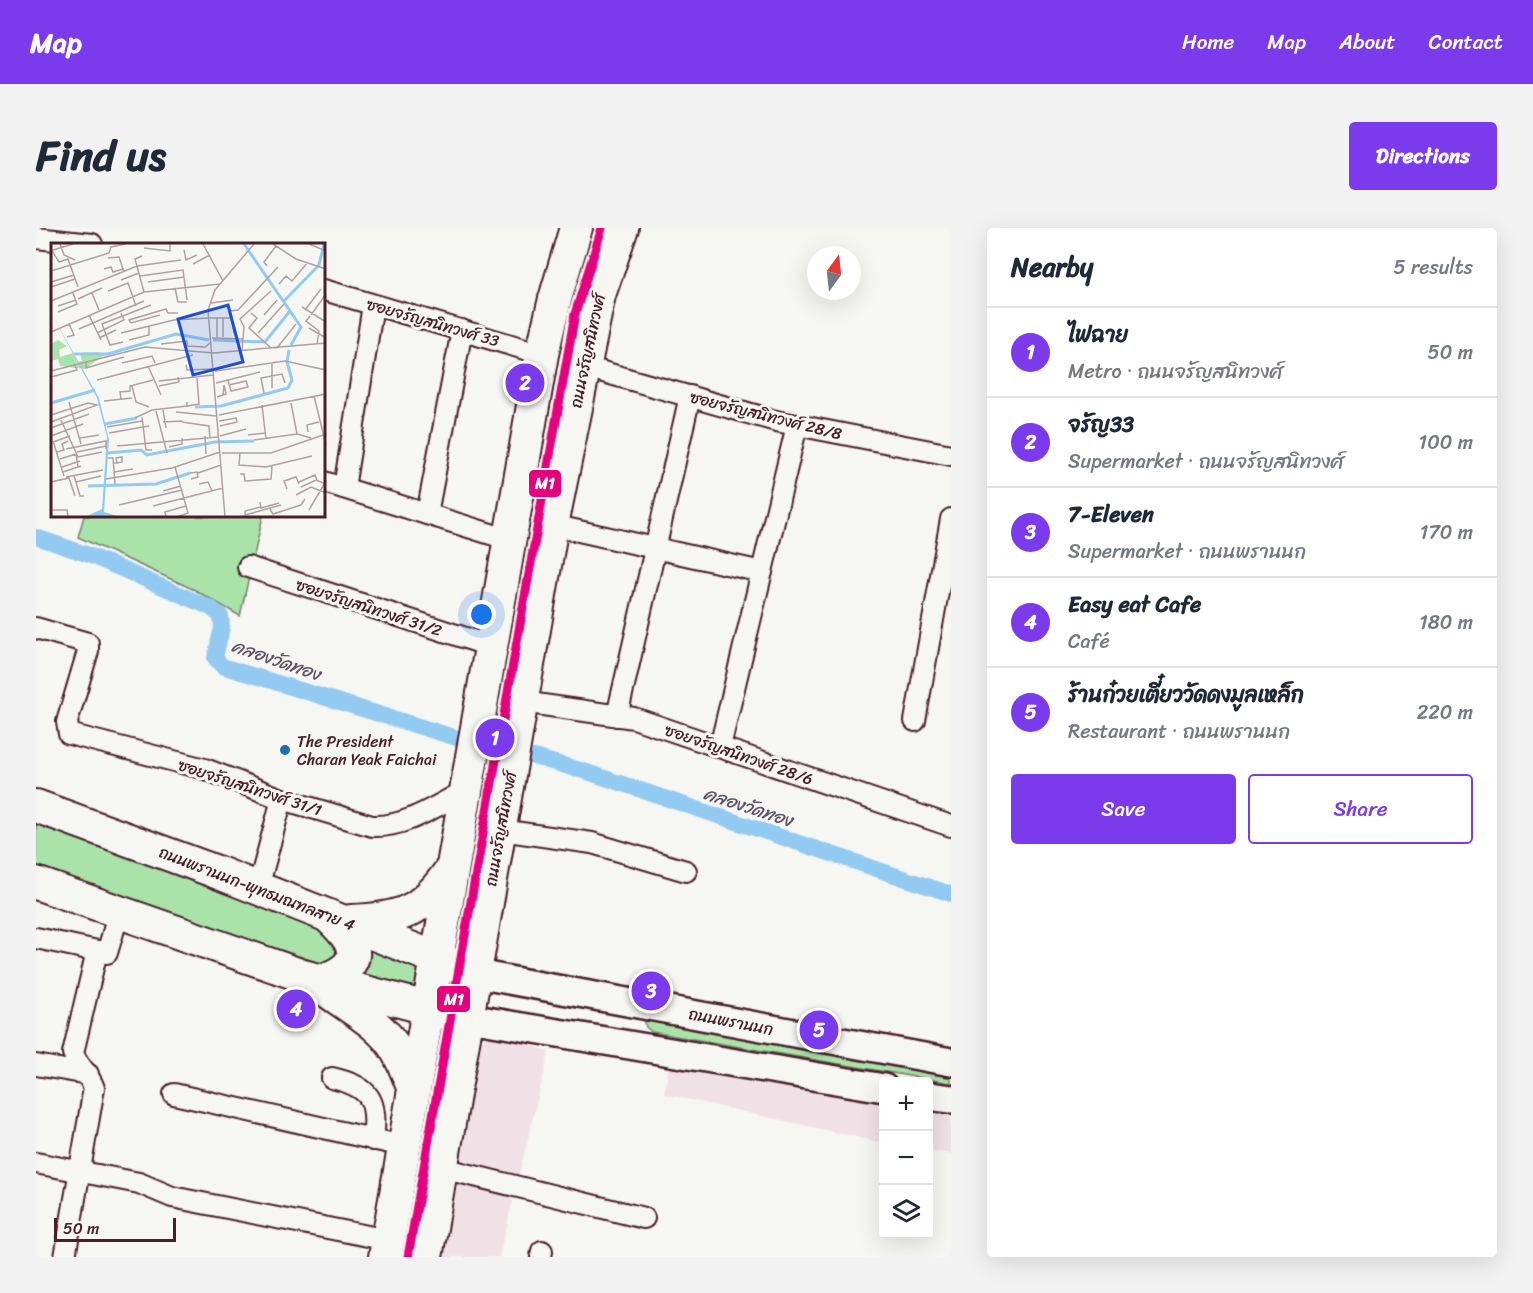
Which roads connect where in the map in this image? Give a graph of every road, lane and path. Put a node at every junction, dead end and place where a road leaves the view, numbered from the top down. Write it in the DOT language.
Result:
graph roads {
  1 [pos="576,228"];
  2 [pos="586,228"];
  3 [pos="609,228"];
  4 [pos="622,228"];
  5 [pos="36,238"];
  6 [pos="83,243"];
  7 [pos="326,291"];
  8 [pos="373,305"];
  9 [pos="462,330"];
  10 [pos="542,354"];
  11 [pos="582,366"];
  12 [pos="690,396"];
  13 [pos="797,425"];
  14 [pos="951,455"];
  15 [pos="326,483"];
  16 [pos="344,488"];
  17 [pos="427,514"];
  18 [pos="951,519"];
  19 [pos="552,525"];
  20 [pos="510,540"];
  21 [pos="656,547"];
  22 [pos="248,567"];
  23 [pos="762,572"];
  24 [pos="944,598"];
  25 [pos="36,628"];
  26 [pos="490,646"];
  27 [pos="522,702"];
  28 [pos="617,716"];
  29 [pos="915,720"];
  30 [pos="720,747"];
  31 [pos="282,799"];
  32 [pos="36,806"];
  33 [pos="486,814"];
  34 [pos="951,826"];
  35 [pos="457,838"];
  36 [pos="452,869"];
  37 [pos="687,871"];
  38 [pos="36,883"];
  39 [pos="258,888"];
  40 [pos="119,912"];
  41 [pos="334,918"];
  42 [pos="36,938"];
  43 [pos="96,951"];
  44 [pos="436,959"];
  45 [pos="476,974"];
  46 [pos="315,979"];
  47 [pos="428,1008"];
  48 [pos="469,1018"];
  49 [pos="951,1062"];
  50 [pos="36,1065"];
  51 [pos="88,1074"];
  52 [pos="332,1078"];
  53 [pos="879,1087"];
  54 [pos="414,1090"];
  55 [pos="174,1094"];
  56 [pos="933,1097"];
  57 [pos="951,1100"];
  58 [pos="392,1151"];
  59 [pos="36,1163"];
  60 [pos="79,1171"];
  61 [pos="441,1172"];
  62 [pos="413,1199"];
  63 [pos="644,1218"];
  64 [pos="395,1253"];
  65 [pos="65,1257"];
  66 [pos="426,1257"];
  1 -- 10 [label="main road, ถนนจรัญสนิทวงศ์"];
  2 -- 33 [label="main road, ถนนจรัญสนิทวงศ์"];
  3 -- 33 [label="main road, ถนนจรัญสนิทวงศ์"];
  4 -- 11 [label="main road, ถนนจรัญสนิทวงศ์"];
  5 -- 6 [label="street"];
  7 -- 8 [label="street, ซอยจรัญสนิทวงศ์ 33"];
  8 -- 9 [label="street, ซอยจรัญสนิทวงศ์ 33"];
  8 -- 16 [label="street"];
  9 -- 10 [label="street, ซอยจรัญสนิทวงศ์ 33"];
  9 -- 17 [label="street"];
  10 -- 20 [label="main road, ถนนจรัญสนิทวงศ์"];
  11 -- 12 [label="street, ซอยจรัญสนิทวงศ์ 28/8"];
  11 -- 19 [label="main road, ถนนจรัญสนิทวงศ์"];
  12 -- 13 [label="street, ซอยจรัญสนิทวงศ์ 28/8"];
  12 -- 21 [label="street"];
  13 -- 14 [label="street, ซอยจรัญสนิทวงศ์ 28/8"];
  13 -- 23 [label="street"];
  15 -- 16 [label="street"];
  16 -- 17 [label="street"];
  17 -- 20 [label="street"];
  18 -- 24 [label="street"];
  19 -- 21 [label="street"];
  19 -- 27 [label="main road, ถนนจรัญสนิทวงศ์"];
  20 -- 26 [label="main road, ถนนจรัญสนิทวงศ์"];
  21 -- 23 [label="street"];
  21 -- 28 [label="street"];
  22 -- 26 [label="street, ซอยจรัญสนิทวงศ์ 31/2"];
  23 -- 30 [label="street"];
  24 -- 29 [label="street"];
  25 -- 31 [label="street, ซอยจรัญสนิทวงศ์ 31/1"];
  26 -- 33 [label="main road, ถนนจรัญสนิทวงศ์"];
  27 -- 28 [label="street, ซอยจรัญสนิทวงศ์ 28/6"];
  27 -- 33 [label="main road, ถนนจรัญสนิทวงศ์"];
  28 -- 30 [label="street, ซอยจรัญสนิทวงศ์ 28/6"];
  30 -- 34 [label="street, ซอยจรัญสนิทวงศ์ 28/6"];
  31 -- 33 [label="street, ซอยจรัญสนิทวงศ์ 31/1"];
  31 -- 39 [label="street"];
  32 -- 39 [label="main road, ถนนพรานนก-พุทธมณฑลสาย 4"];
  33 -- 35 [label="main road, ถนนจรัญสนิทวงศ์"];
  33 -- 35 [label="main road"];
  33 -- 37 [label="street"];
  33 -- 45 [label="main road, ถนนจรัญสนิทวงศ์"];
  35 -- 36 [label="main road, ถนนจรัญสนิทวงศ์"];
  36 -- 41 [label="main road"];
  36 -- 44 [label="main road, ถนนจรัญสนิทวงศ์"];
  38 -- 40 [label="main road"];
  39 -- 41 [label="main road, ถนนพรานนก-พุทธมณฑลสาย 4"];
  40 -- 43 [label="street"];
  40 -- 46 [label="main road"];
  41 -- 44 [label="main road, ถนนพรานนก-พุทธมณฑลสาย 4"];
  41 -- 46 [label="main road"];
  42 -- 43 [label="street"];
  43 -- 51 [label="street"];
  44 -- 45 [label="main road, ถนนพรานนก-พุทธมณฑลสาย 4"];
  44 -- 47 [label="main road, ถนนจรัญสนิทวงศ์"];
  45 -- 48 [label="main road, ถนนจรัญสนิทวงศ์"];
  45 -- 49 [label="main road, ถนนพรานนก"];
  46 -- 47 [label="main road"];
  46 -- 54 [label="main road"];
  47 -- 48 [label="main road"];
  47 -- 54 [label="main road, ถนนจรัญสนิทวงศ์"];
  48 -- 53 [label="main road"];
  48 -- 61 [label="main road, ถนนจรัญสนิทวงศ์"];
  50 -- 51 [label="street"];
  51 -- 60 [label="street"];
  52 -- 58 [label="street"];
  54 -- 58 [label="main road, ถนนจรัญสนิทวงศ์"];
  55 -- 58 [label="street"];
  56 -- 57 [label="main road"];
  58 -- 61 [label="main road"];
  58 -- 64 [label="main road, ถนนจรัญสนิทวงศ์"];
  59 -- 60 [label="street"];
  60 -- 64 [label="street"];
  60 -- 65 [label="street"];
  61 -- 63 [label="street"];
  61 -- 66 [label="main road, ถนนจรัญสนิทวงศ์"];
  62 -- 64 [label="main road"];
}
